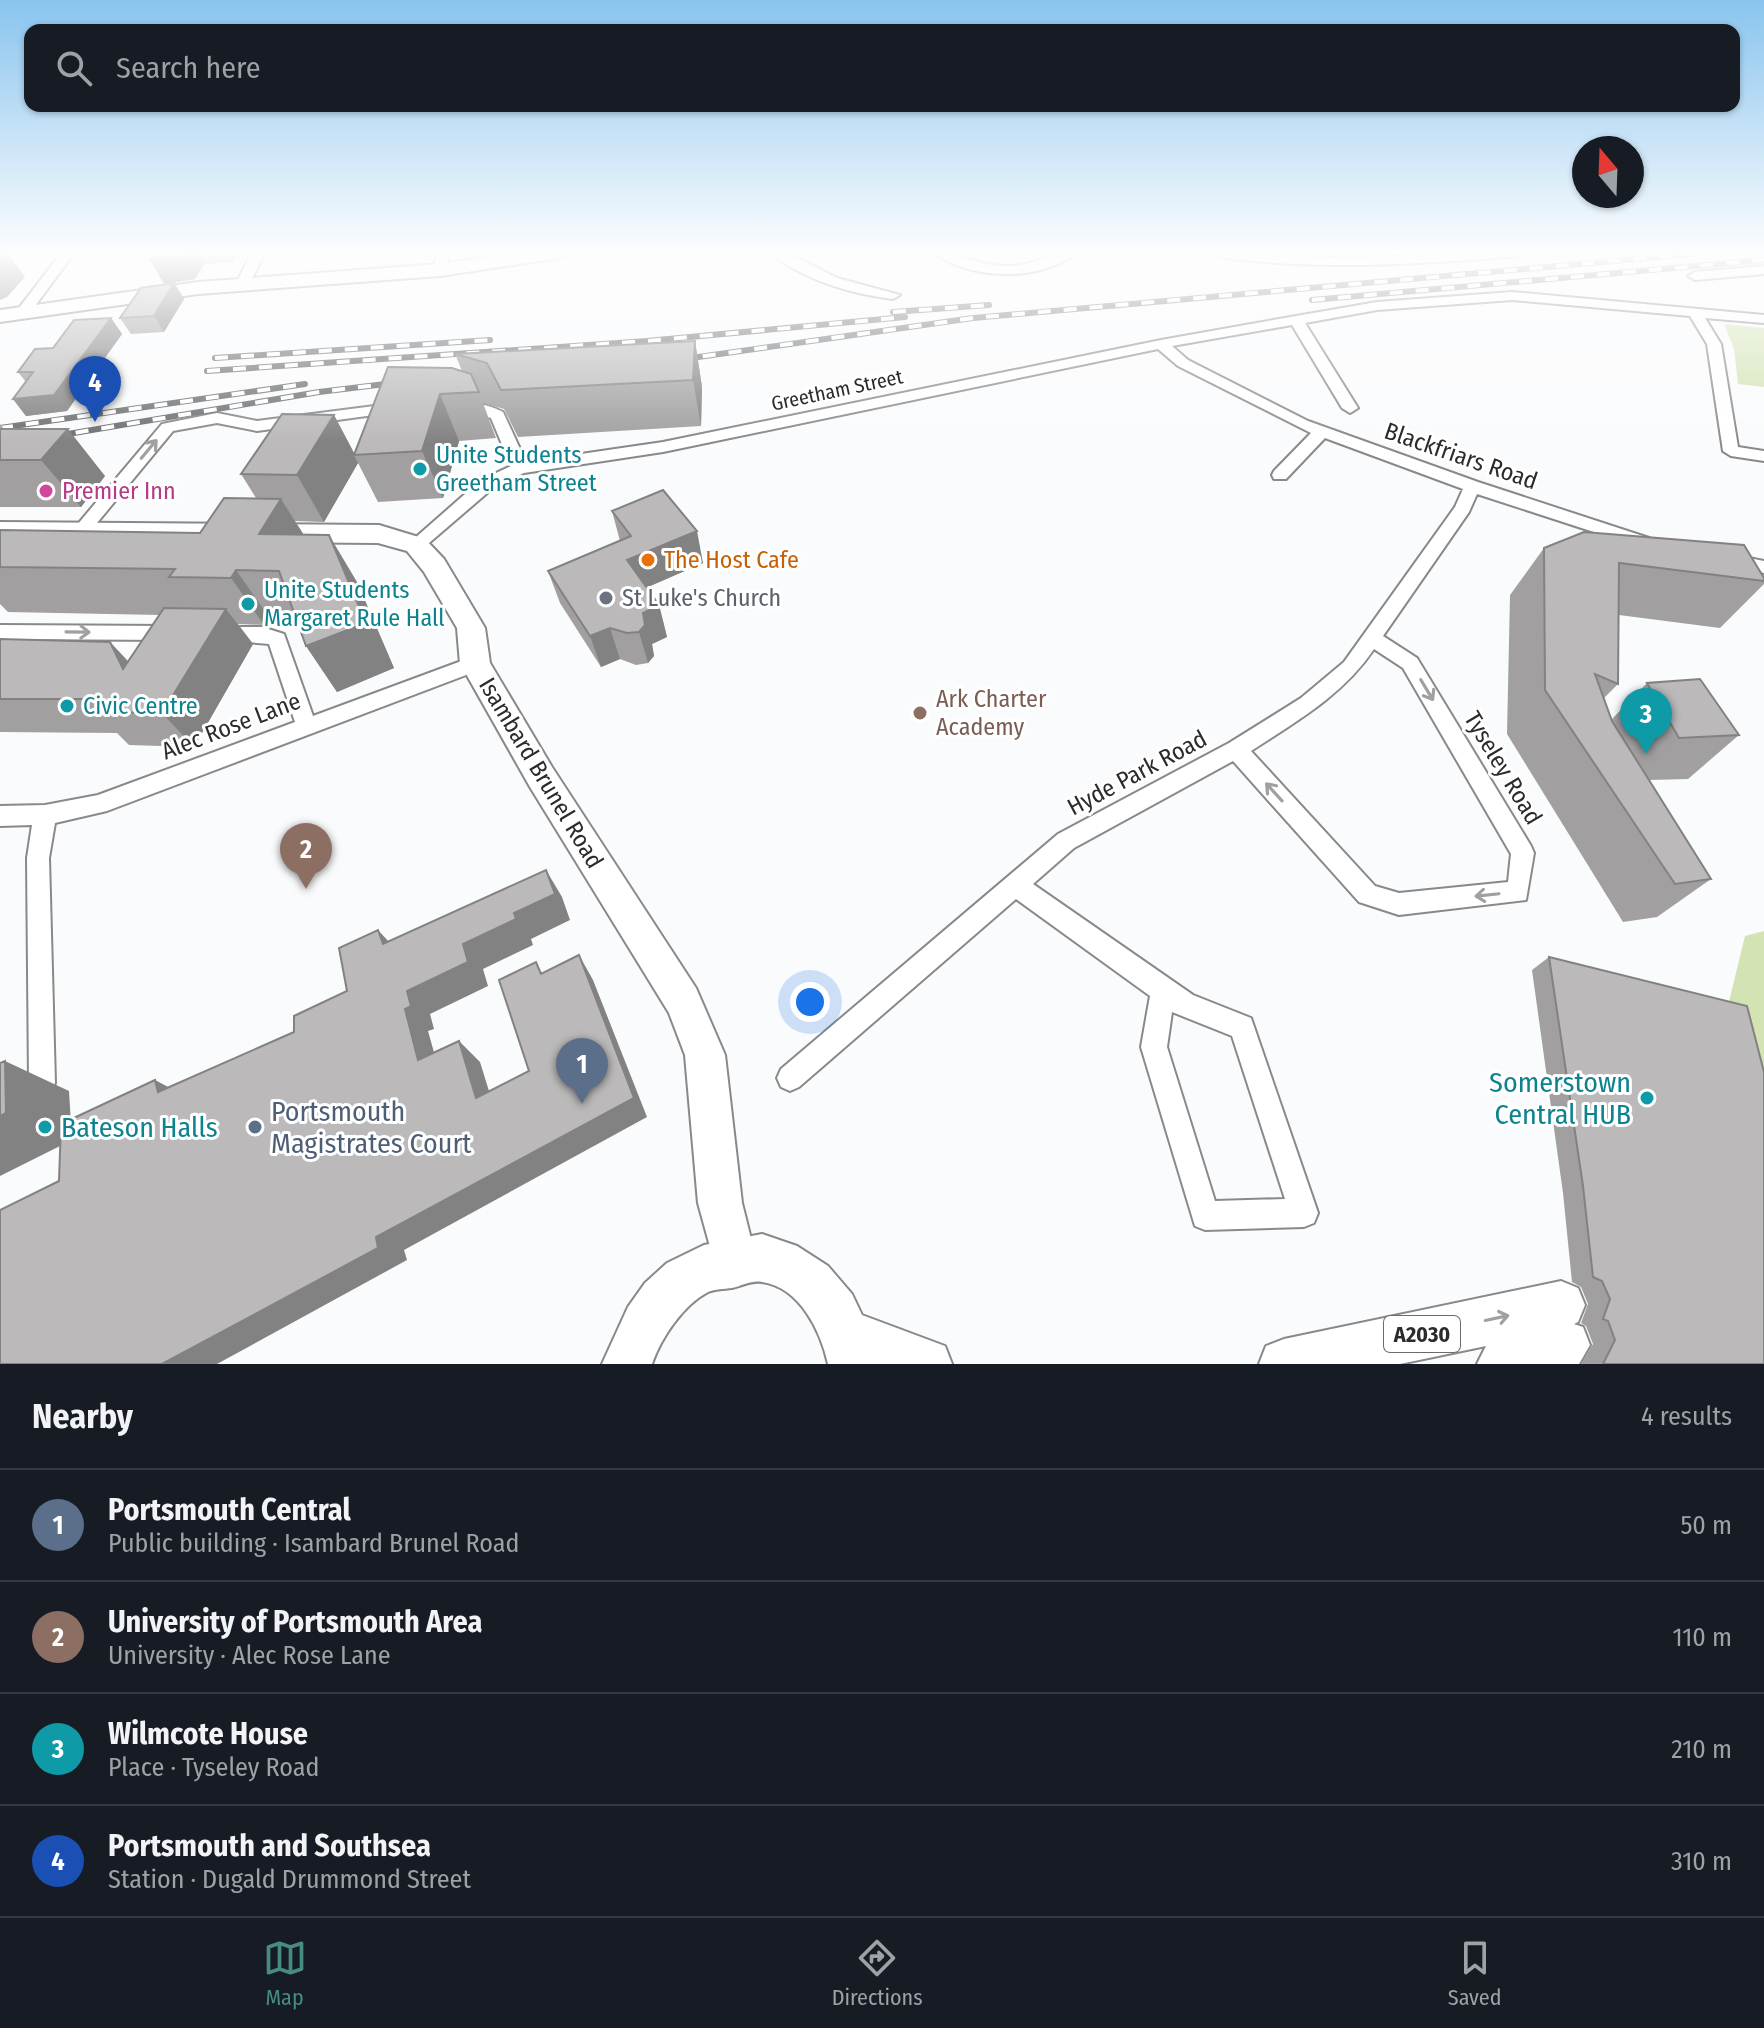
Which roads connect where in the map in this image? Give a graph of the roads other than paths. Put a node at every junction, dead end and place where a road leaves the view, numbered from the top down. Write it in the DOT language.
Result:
graph roads {
  1 [pos="10,316"];
  2 [pos="1321,316"];
  3 [pos="1697,316"];
  4 [pos="1726,316"];
  5 [pos="1764,319"];
  6 [pos="1296,320"];
  7 [pos="0,339"];
  8 [pos="1161,344"];
  9 [pos="441,405"];
  10 [pos="414,407"];
  11 [pos="1350,408"];
  12 [pos="1322,431"];
  13 [pos="1764,456"];
  14 [pos="520,468"];
  15 [pos="1280,475"];
  16 [pos="1472,486"];
  17 [pos="0,531"];
  18 [pos="81,531"];
  19 [pos="416,545"];
  20 [pos="1665,547"];
  21 [pos="1710,556"];
  22 [pos="1764,567"];
  23 [pos="0,632"];
  24 [pos="1372,638"];
  25 [pos="475,664"];
  26 [pos="306,725"];
  27 [pos="1236,749"];
  28 [pos="45,815"];
  29 [pos="0,816"];
  30 [pos="1016,885"];
  31 [pos="1163,991"];
  32 [pos="790,1078"];
  33 [pos="42,1083"];
  34 [pos="735,1263"];
  35 [pos="849,1349"];
  36 [pos="627,1364"];
  37 [pos="927,1364"];
  38 [pos="1284,1364"];
  39 [pos="1502,1364"];
  1 -- 7 [label="street"];
  2 -- 6 [label="street, Greetham Street"];
  3 -- 13 [label="street"];
  4 -- 5 [label="street, Greetham Street"];
  6 -- 8 [label="street, Greetham Street"];
  6 -- 11 [label="street"];
  8 -- 12 [label="street, Blackfriars Road"];
  8 -- 14 [label="street, Greetham Street"];
  9 -- 14 [label="street"];
  18 -- 10 [label="street, one-way"];
  12 -- 15 [label="street"];
  12 -- 16 [label="street, Blackfriars Road"];
  14 -- 19 [label="street, Greetham Street"];
  16 -- 20 [label="street, Blackfriars Road"];
  16 -- 24 [label="street, Hyde Park Road"];
  17 -- 18 [label="street"];
  18 -- 19 [label="street"];
  19 -- 25 [label="street, Isambard Brunel Road"];
  21 -- 22 [label="street"];
  23 -- 26 [label="street, one-way"];
  24 -- 27 [label="street, Hyde Park Road"];
  24 -- 27 [label="street, Tyseley Road, one-way"];
  25 -- 26 [label="street, Alec Rose Lane"];
  25 -- 34 [label="street, Isambard Brunel Road"];
  26 -- 28 [label="street, Alec Rose Lane"];
  27 -- 30 [label="street, Hyde Park Road"];
  28 -- 29 [label="street, Alec Rose Lane"];
  28 -- 33 [label="street"];
  30 -- 31 [label="street"];
  30 -- 32 [label="street, Hyde Park Road"];
  31 -- 31 [label="street"];
  34 -- 35 [label="main road"];
  34 -- 36 [label="main road"];
  35 -- 37 [label="main road"];
  38 -- 39 [label="main road, A2030, one-way"];
}
